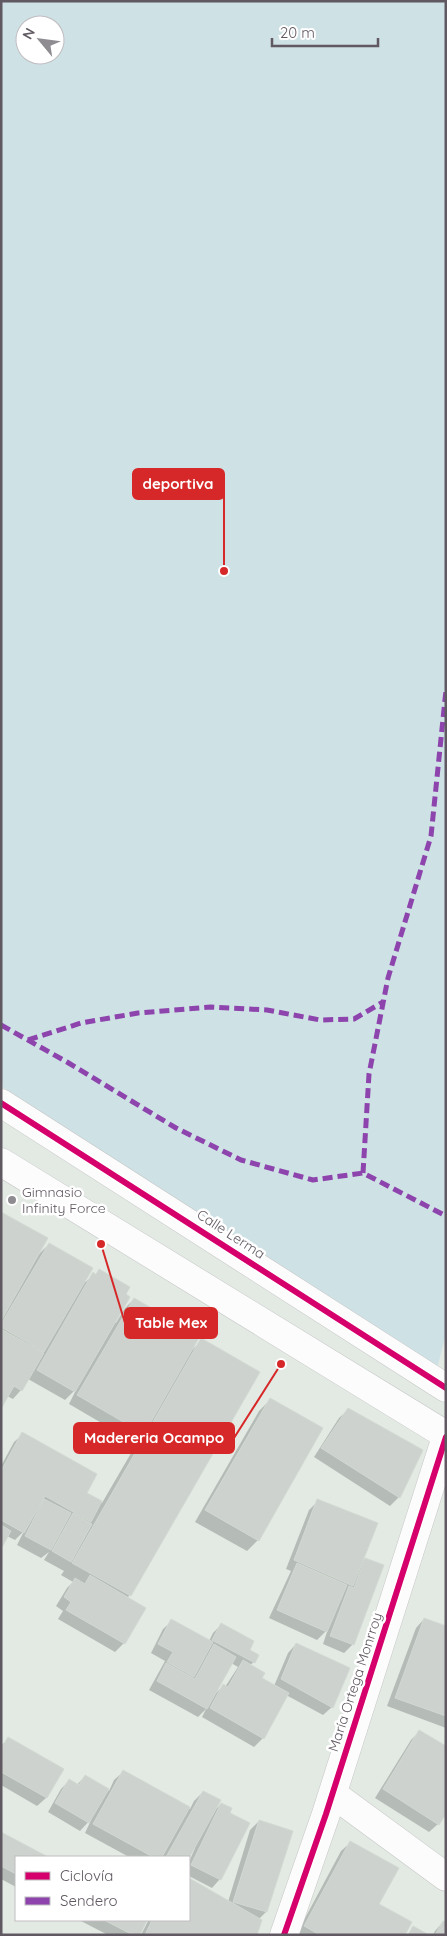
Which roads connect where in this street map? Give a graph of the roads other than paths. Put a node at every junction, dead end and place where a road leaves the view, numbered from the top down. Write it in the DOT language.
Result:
graph roads {
  1 [pos="1,1103"];
  2 [pos="1,1162"];
  3 [pos="446,1388"];
  4 [pos="446,1436"];
  5 [pos="332,1794"];
  6 [pos="446,1877"];
  7 [pos="284,1935"];
  1 -- 3 [label="street, Calle Lerma"];
  2 -- 4 [label="street"];
  4 -- 5 [label="street, María Ortega Monrroy"];
  5 -- 6 [label="street"];
  5 -- 7 [label="street, María Ortega Monrroy"];
}
